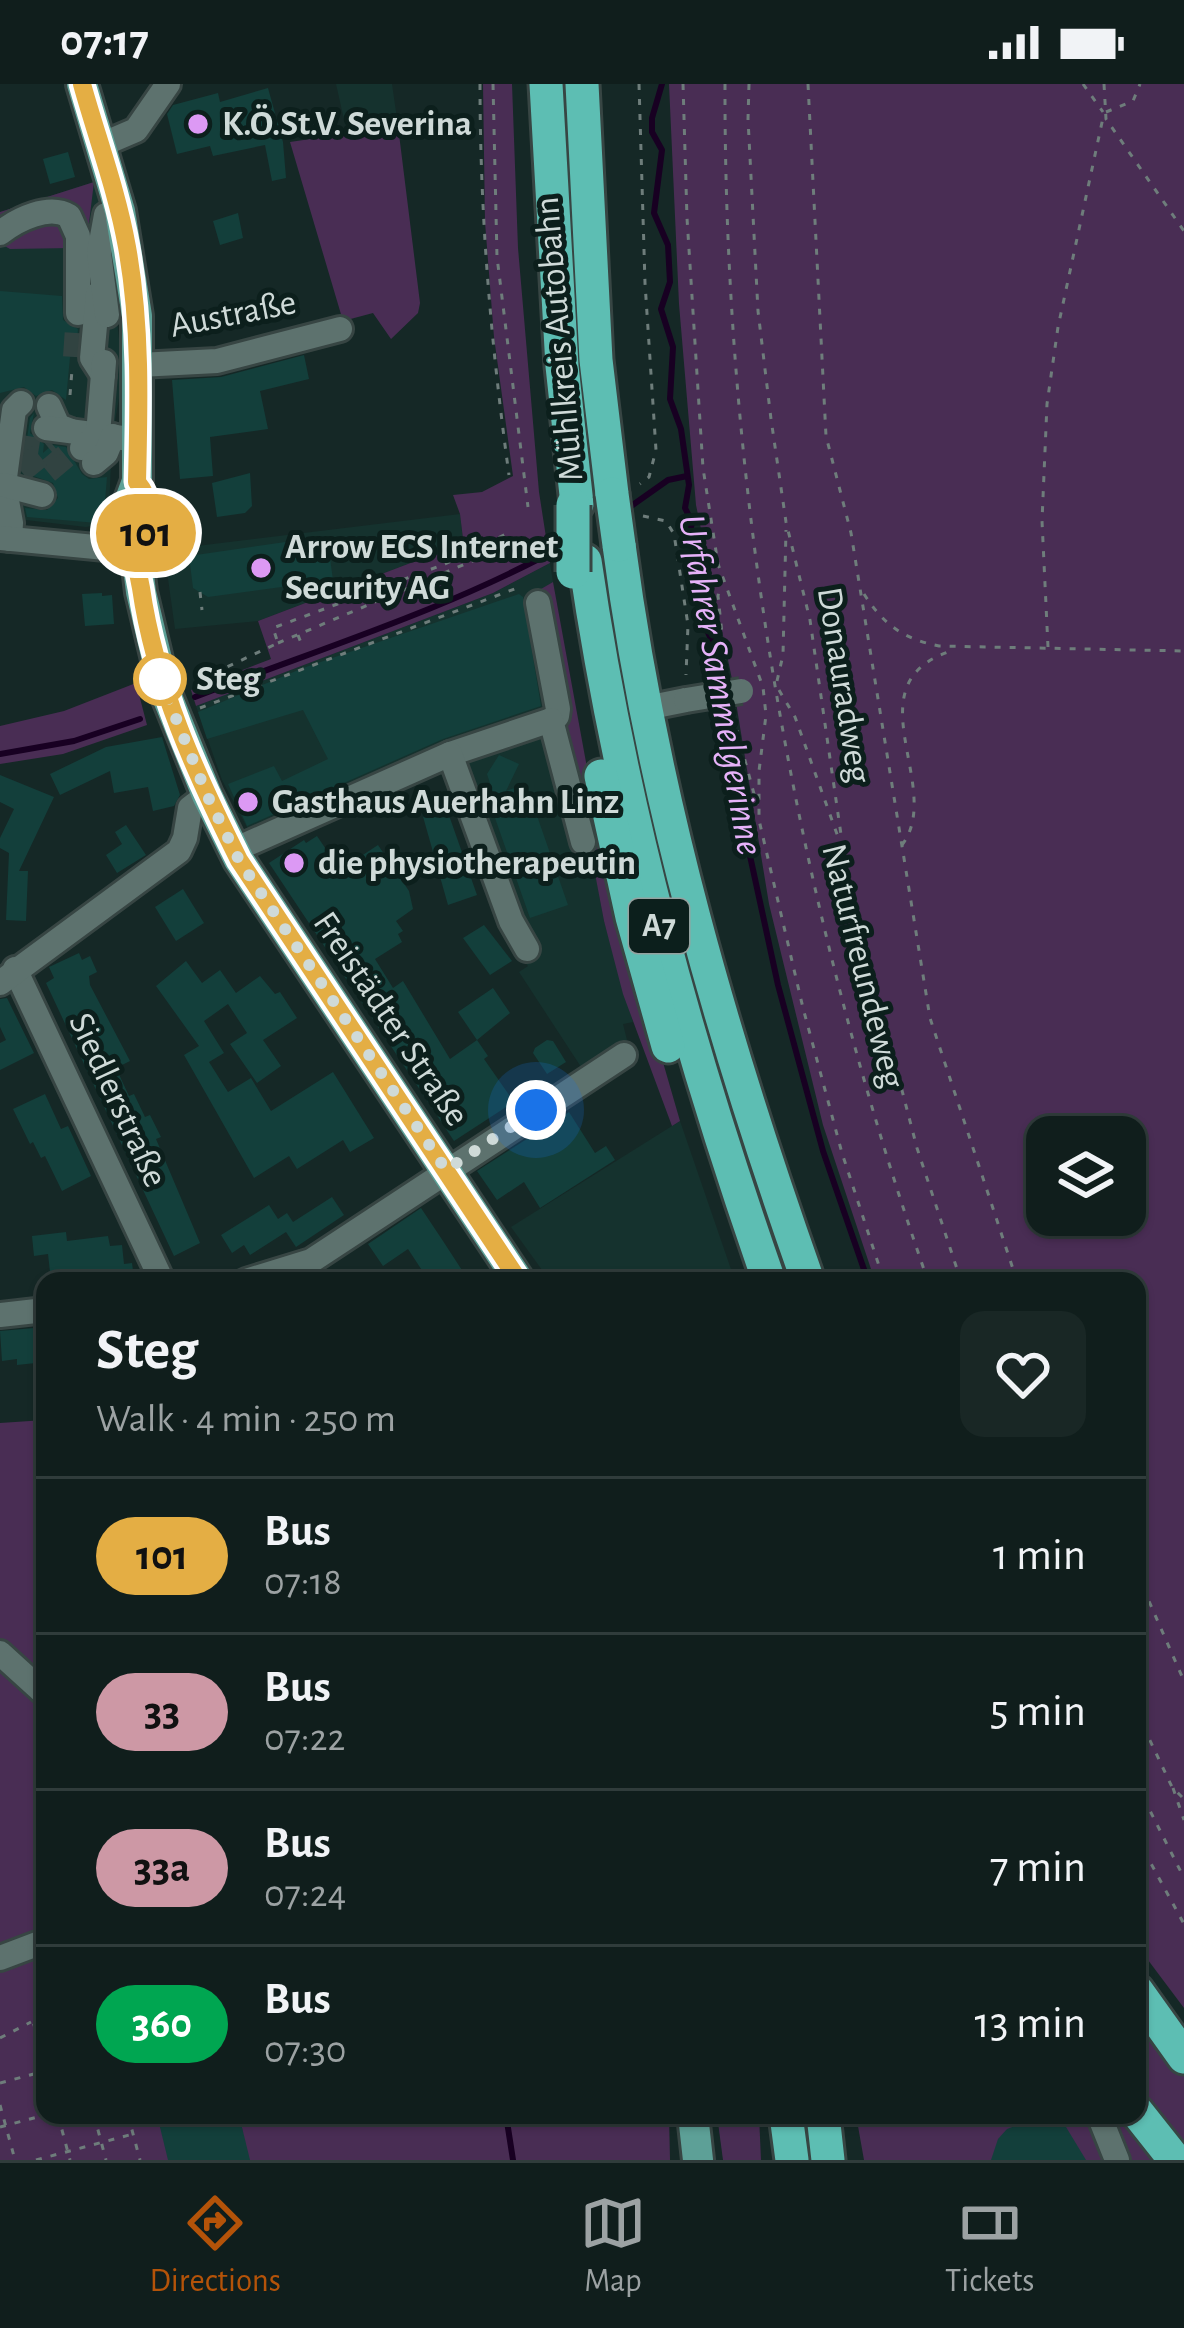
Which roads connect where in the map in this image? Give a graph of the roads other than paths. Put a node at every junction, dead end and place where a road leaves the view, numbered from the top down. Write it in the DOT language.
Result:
graph roads {
  1 [pos="82,84"];
  2 [pos="169,84"];
  3 [pos="546,84"];
  4 [pos="582,84"];
  5 [pos="101,145"];
  6 [pos="120,212"];
  7 [pos="0,233"];
  8 [pos="100,274"];
  9 [pos="340,329"];
  10 [pos="139,365"];
  11 [pos="79,436"];
  12 [pos="16,450"];
  13 [pos="5,539"];
  14 [pos="137,550"];
  15 [pos="579,567"];
  16 [pos="538,603"];
  17 [pos="733,692"];
  18 [pos="646,708"];
  19 [pos="551,720"];
  20 [pos="450,754"];
  21 [pos="207,795"];
  22 [pos="583,842"];
  23 [pos="234,850"];
  24 [pos="527,949"];
  25 [pos="8,976"];
  26 [pos="625,1055"];
  27 [pos="446,1170"];
  28 [pos="157,1272"];
  29 [pos="275,1272"];
  30 [pos="512,1272"];
  31 [pos="742,1272"];
  32 [pos="766,1272"];
  33 [pos="805,1272"];
  34 [pos="36,1311"];
  35 [pos="0,1316"];
  36 [pos="0,1653"];
  37 [pos="36,1686"];
  38 [pos="36,1944"];
  39 [pos="0,1958"];
  40 [pos="1146,2004"];
  41 [pos="1184,2057"];
  42 [pos="1146,2123"];
  43 [pos="694,2124"];
  44 [pos="771,2124"];
  45 [pos="788,2124"];
  46 [pos="829,2124"];
  47 [pos="1103,2124"];
  48 [pos="698,2160"];
  49 [pos="773,2160"];
  50 [pos="792,2160"];
  51 [pos="828,2160"];
  52 [pos="1117,2160"];
  53 [pos="1175,2160"];
  1 -- 5 [label="main road, Freistädter Straße"];
  2 -- 5 [label="street"];
  3 -- 15 [label="highway, Mühlkreis Autobahn / A7, bridge"];
  4 -- 18 [label="highway, Mühlkreis Autobahn / A7, bridge"];
  5 -- 6 [label="main road, Freistädter Straße"];
  6 -- 8 [label="street"];
  6 -- 10 [label="main road, Freistädter Straße"];
  7 -- 8 [label="street"];
  8 -- 11 [label="street"];
  9 -- 10 [label="street, Austraße"];
  10 -- 11 [label="main road, Freistädter Straße"];
  11 -- 14 [label="main road, Freistädter Straße"];
  12 -- 13 [label="street"];
  13 -- 14 [label="street"];
  14 -- 21 [label="main road, Freistädter Straße"];
  15 -- 31 [label="highway"];
  15 -- 32 [label="highway, Mühlkreis Autobahn / A7"];
  16 -- 19 [label="street"];
  17 -- 18 [label="street, bridge"];
  18 -- 33 [label="highway, Mühlkreis Autobahn / A7"];
  19 -- 20 [label="street"];
  19 -- 22 [label="street"];
  20 -- 23 [label="street"];
  20 -- 24 [label="street"];
  21 -- 23 [label="main road, Freistädter Straße"];
  21 -- 25 [label="street"];
  23 -- 27 [label="main road, Freistädter Straße"];
  25 -- 28 [label="street, Siedlerstraße"];
  26 -- 27 [label="street"];
  27 -- 29 [label="street"];
  27 -- 30 [label="main road, Freistädter Straße"];
  34 -- 35 [label="street"];
  36 -- 37 [label="street"];
  38 -- 39 [label="street"];
  40 -- 41 [label="highway"];
  42 -- 53 [label="highway"];
  43 -- 48 [label="main road"];
  44 -- 49 [label="highway"];
  45 -- 50 [label="highway"];
  46 -- 51 [label="highway"];
  47 -- 52 [label="street"];
}
